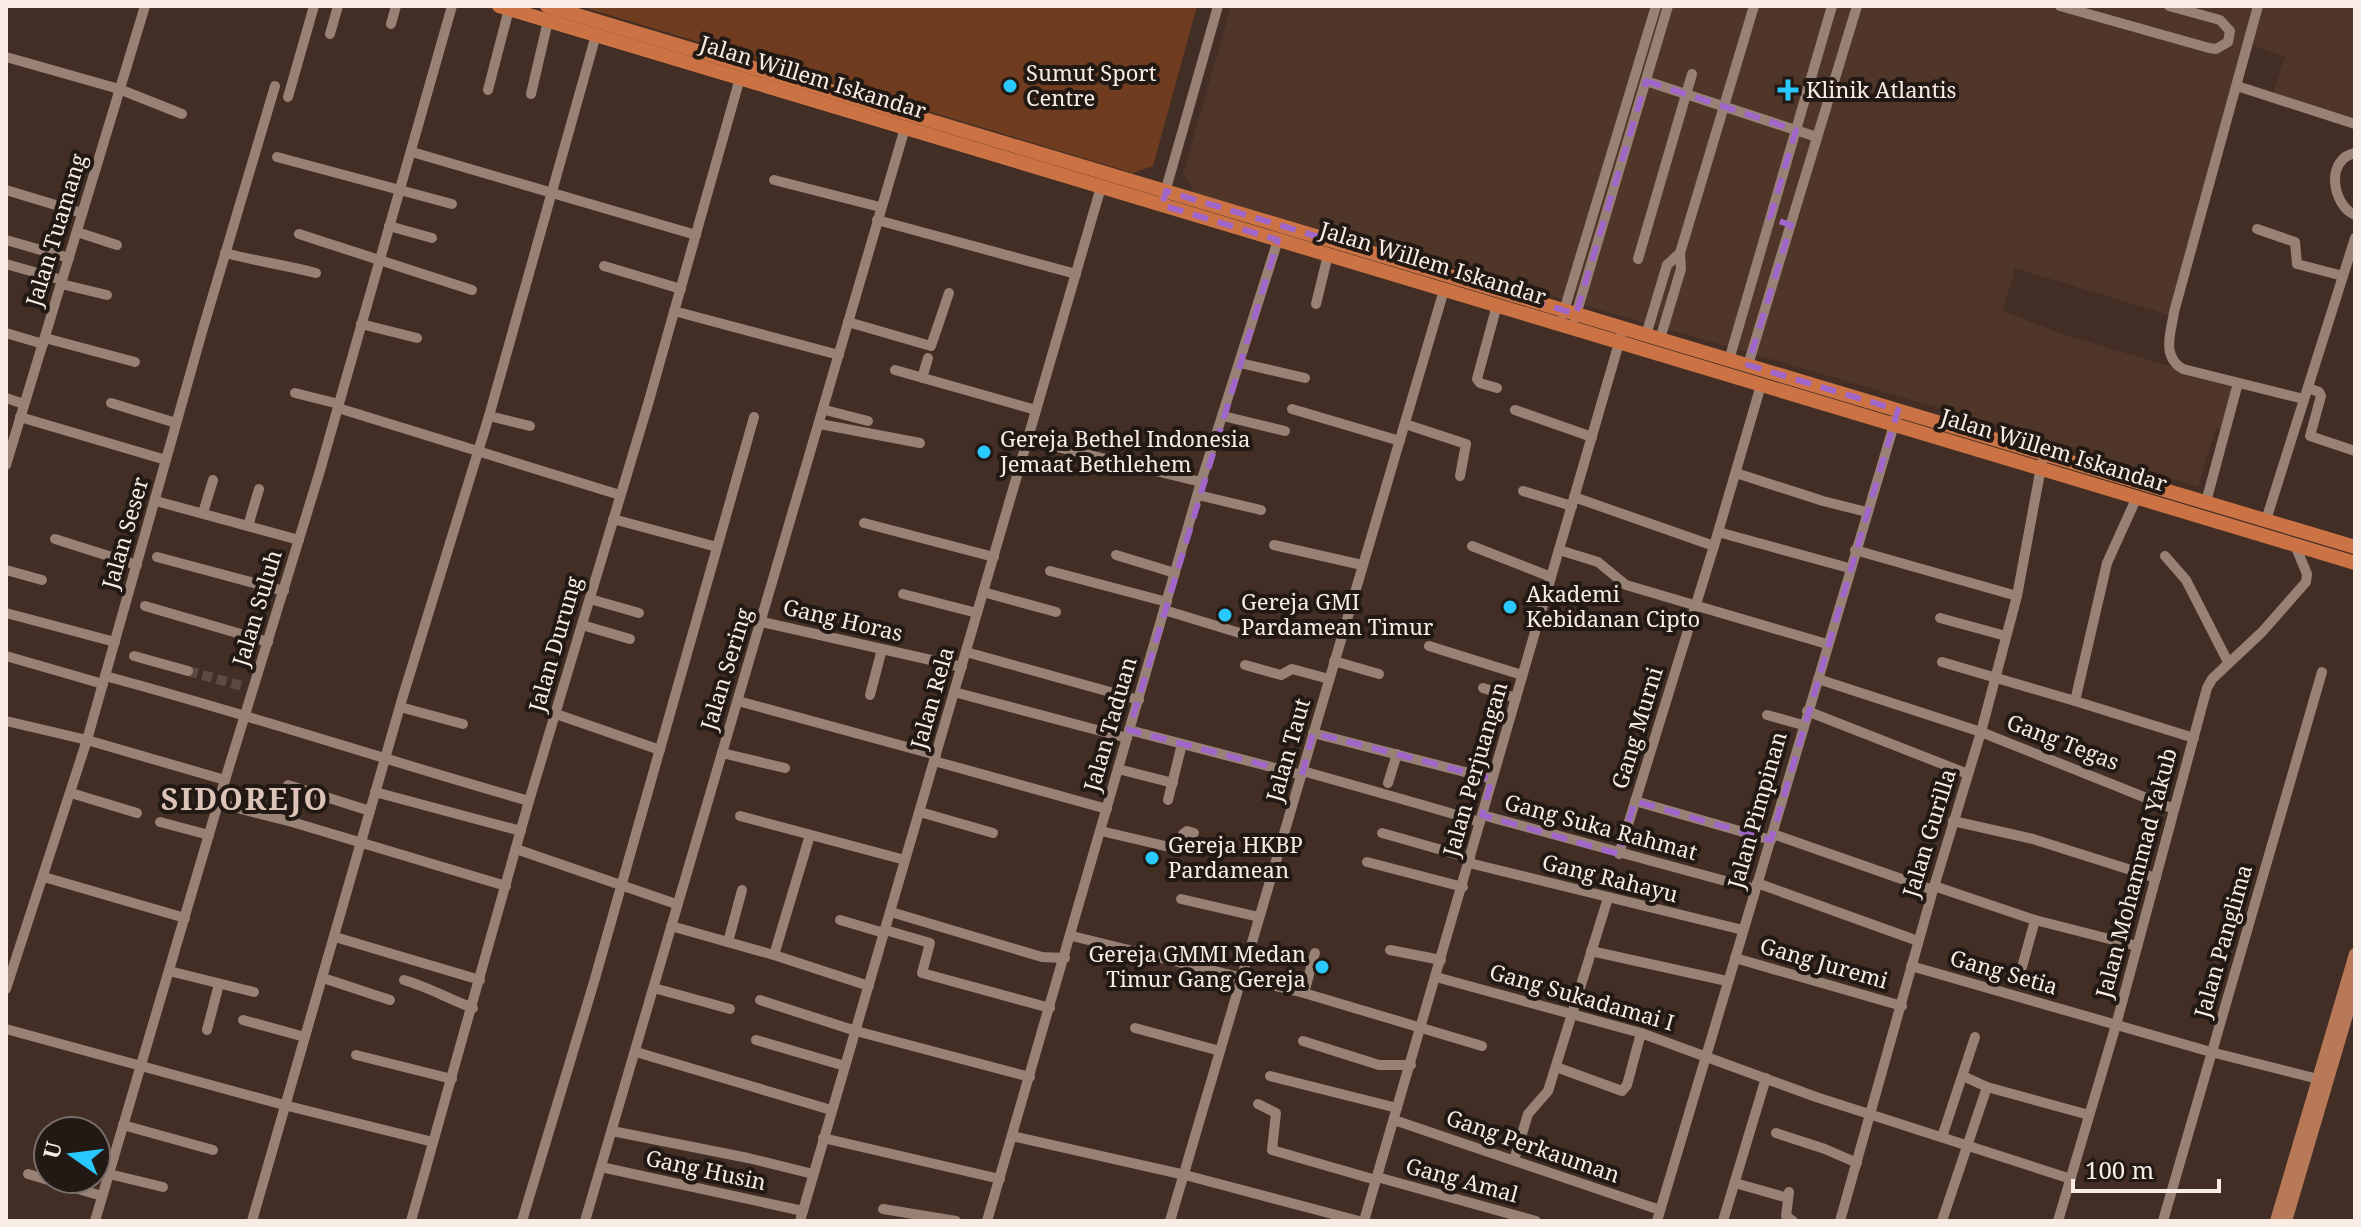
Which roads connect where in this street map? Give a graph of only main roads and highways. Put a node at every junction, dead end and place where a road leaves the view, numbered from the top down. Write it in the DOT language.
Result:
graph roads {
  1 [pos="504,7"];
  2 [pos="548,13"];
  3 [pos="777,82"];
  4 [pos="1164,198"];
  5 [pos="1568,319"];
  6 [pos="1622,335"];
  7 [pos="1896,417"];
  8 [pos="2042,461"];
  9 [pos="2355,547"];
  10 [pos="2355,563"];
  11 [pos="2355,954"];
  12 [pos="2355,988"];
  13 [pos="2347,1012"];
  14 [pos="2276,1221"];
  15 [pos="2286,1221"];
  1 -- 2 [label="highway, Jalan Willem Iskandar"];
  2 -- 3 [label="highway, Jalan Willem Iskandar"];
  2 -- 3 [label="highway, Jalan Willem Iskandar"];
  3 -- 4 [label="highway, Jalan Willem Iskandar"];
  3 -- 4 [label="highway, Jalan Willem Iskandar"];
  4 -- 5 [label="highway, Jalan Willem Iskandar"];
  4 -- 5 [label="highway, Jalan Willem Iskandar"];
  5 -- 6 [label="highway, Jalan Willem Iskandar"];
  6 -- 7 [label="highway, Jalan Willem Iskandar"];
  6 -- 7 [label="highway, Jalan Willem Iskandar"];
  7 -- 8 [label="highway, Jalan Willem Iskandar"];
  8 -- 9 [label="highway, Jalan Willem Iskandar"];
  8 -- 10 [label="highway, Jalan Willem Iskandar"];
  11 -- 13 [label="main road"];
  12 -- 13 [label="main road"];
  13 -- 14 [label="main road"];
  13 -- 15 [label="main road"];
}
